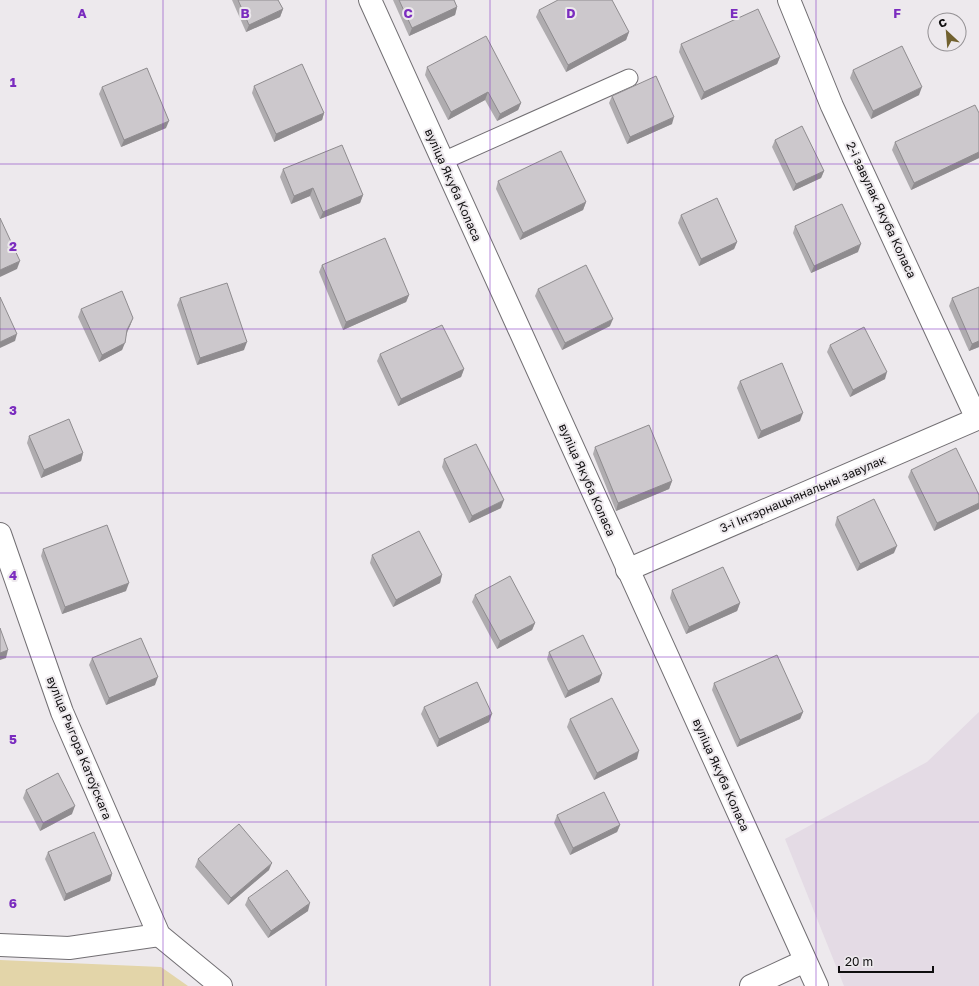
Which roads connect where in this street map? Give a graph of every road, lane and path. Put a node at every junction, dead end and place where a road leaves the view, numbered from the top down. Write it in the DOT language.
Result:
graph roads {
  1 [pos="370,0"];
  2 [pos="789,0"];
  3 [pos="629,78"];
  4 [pos="443,161"];
  5 [pos="978,418"];
  6 [pos="0,534"];
  7 [pos="628,570"];
  8 [pos="159,935"];
  9 [pos="0,944"];
  10 [pos="805,960"];
  11 [pos="221,986"];
  12 [pos="751,986"];
  13 [pos="817,986"];
  1 -- 4 [label="street, вуліца Якуба Коласа"];
  2 -- 5 [label="street, 2-і завулак Якуба Коласа"];
  3 -- 4 [label="lane"];
  4 -- 7 [label="street, вуліца Якуба Коласа"];
  5 -- 7 [label="street, 3-і Інтэрнацыянальны завулак"];
  6 -- 8 [label="street, вуліца Рыгора Катоўскага"];
  7 -- 10 [label="street, вуліца Якуба Коласа"];
  8 -- 9 [label="street"];
  8 -- 11 [label="street"];
  10 -- 12 [label="street"];
  10 -- 13 [label="street, вуліца Якуба Коласа"];
}
